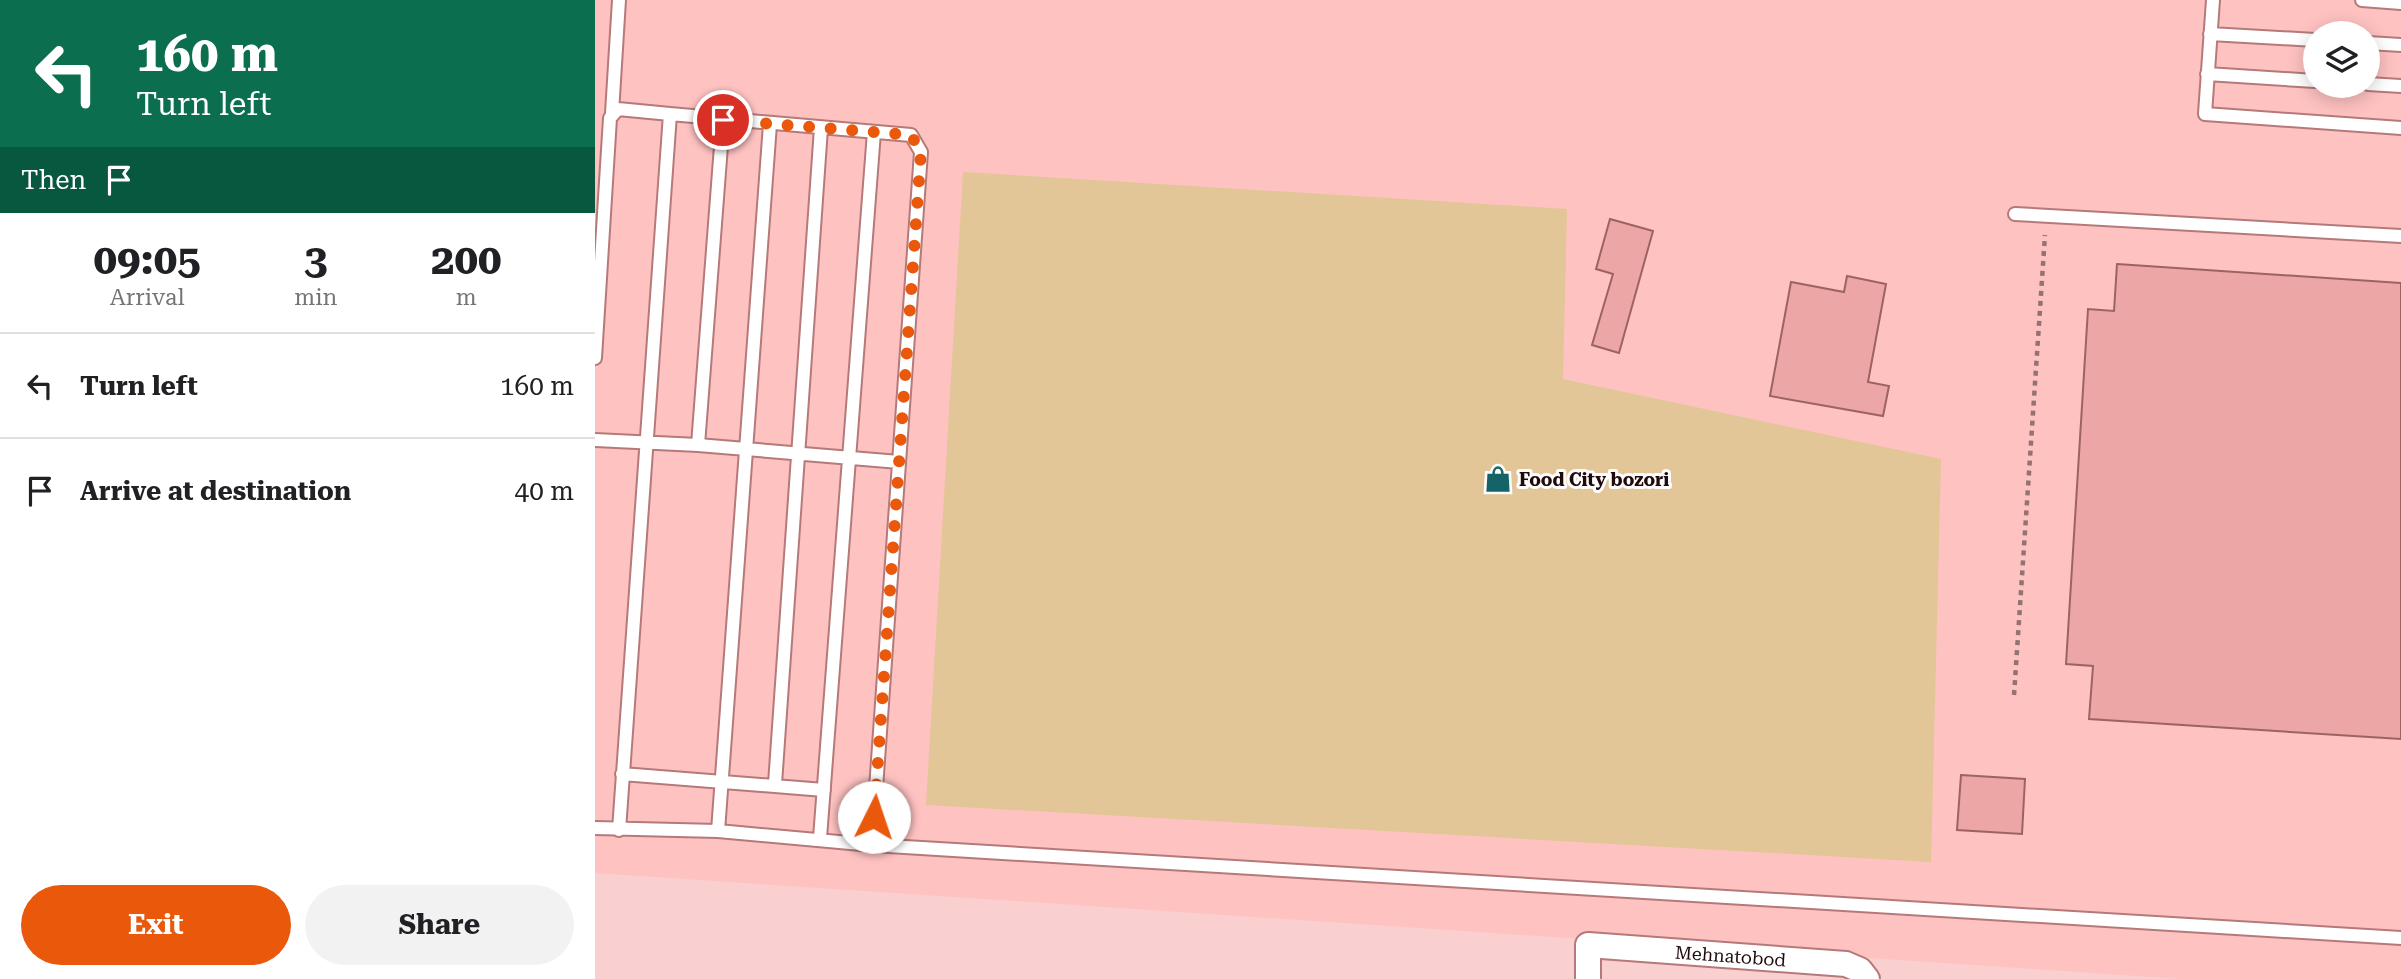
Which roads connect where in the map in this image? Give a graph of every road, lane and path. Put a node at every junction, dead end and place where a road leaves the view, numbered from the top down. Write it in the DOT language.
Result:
graph roads {
  1 [pos="619,0"];
  2 [pos="2213,0"];
  3 [pos="2362,0"];
  4 [pos="2401,3"];
  5 [pos="2210,34"];
  6 [pos="2303,39"];
  7 [pos="2380,43"];
  8 [pos="2401,44"];
  9 [pos="2207,74"];
  10 [pos="2303,80"];
  11 [pos="2380,85"];
  12 [pos="2401,86"];
  13 [pos="612,113"];
  14 [pos="670,114"];
  15 [pos="723,120"];
  16 [pos="770,124"];
  17 [pos="821,128"];
  18 [pos="2401,128"];
  19 [pos="874,132"];
  20 [pos="2015,214"];
  21 [pos="2046,215"];
  22 [pos="2401,236"];
  23 [pos="595,358"];
  24 [pos="595,440"];
  25 [pos="646,442"];
  26 [pos="698,445"];
  27 [pos="746,450"];
  28 [pos="799,453"];
  29 [pos="849,457"];
  30 [pos="899,462"];
  31 [pos="2014,695"];
  32 [pos="622,774"];
  33 [pos="720,783"];
  34 [pos="775,784"];
  35 [pos="824,790"];
  36 [pos="595,828"];
  37 [pos="619,830"];
  38 [pos="718,831"];
  39 [pos="820,838"];
  40 [pos="872,845"];
  41 [pos="2401,939"];
  42 [pos="1588,979"];
  43 [pos="1867,979"];
  1 -- 13 [label="lane"];
  2 -- 5 [label="lane"];
  3 -- 4 [label="lane"];
  5 -- 6 [label="lane"];
  5 -- 9 [label="lane"];
  7 -- 8 [label="lane"];
  9 -- 10 [label="lane"];
  9 -- 18 [label="lane"];
  11 -- 12 [label="lane"];
  13 -- 14 [label="lane"];
  13 -- 23 [label="lane"];
  14 -- 15 [label="lane"];
  14 -- 25 [label="lane"];
  15 -- 16 [label="lane"];
  15 -- 26 [label="lane"];
  16 -- 17 [label="lane"];
  16 -- 27 [label="lane"];
  17 -- 19 [label="lane"];
  17 -- 28 [label="lane"];
  19 -- 29 [label="lane"];
  19 -- 30 [label="lane"];
  20 -- 21 [label="lane"];
  21 -- 22 [label="lane"];
  21 -- 31 [label="path"];
  24 -- 25 [label="lane"];
  25 -- 26 [label="lane"];
  25 -- 32 [label="lane"];
  26 -- 27 [label="lane"];
  27 -- 28 [label="lane"];
  27 -- 33 [label="lane"];
  28 -- 29 [label="lane"];
  28 -- 34 [label="lane"];
  29 -- 30 [label="lane"];
  29 -- 35 [label="lane"];
  30 -- 40 [label="lane"];
  32 -- 33 [label="lane"];
  32 -- 37 [label="lane"];
  33 -- 34 [label="lane"];
  33 -- 38 [label="lane"];
  34 -- 35 [label="lane"];
  35 -- 39 [label="lane"];
  36 -- 37 [label="lane"];
  37 -- 38 [label="lane"];
  38 -- 39 [label="lane"];
  39 -- 40 [label="lane"];
  40 -- 41 [label="lane"];
  42 -- 43 [label="street, Mehnatobod"];
}
